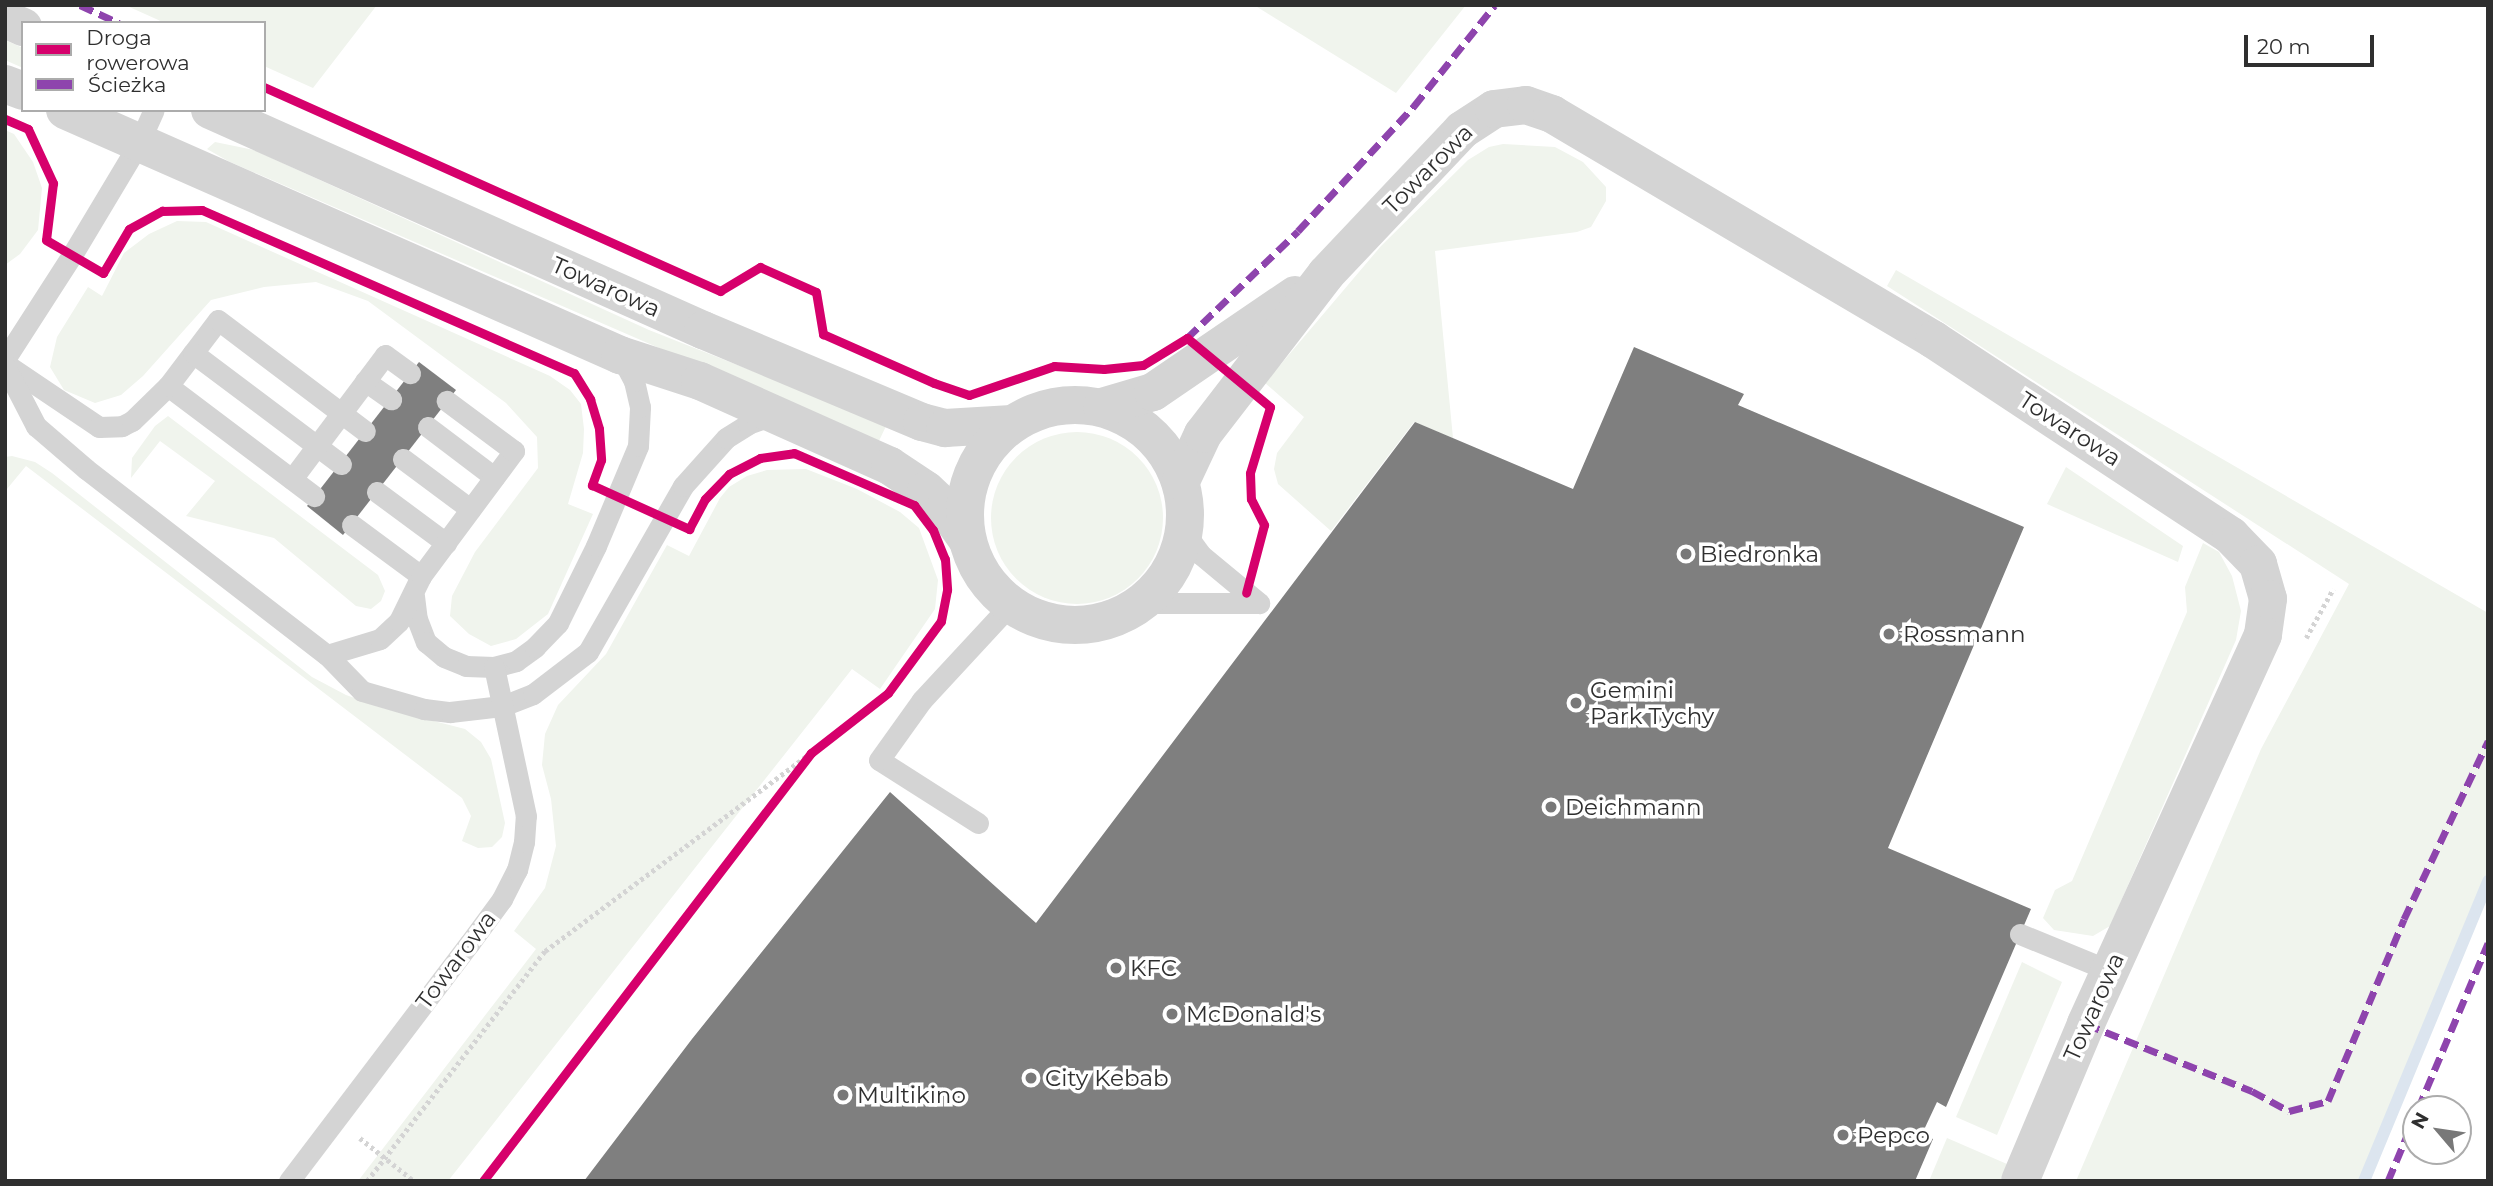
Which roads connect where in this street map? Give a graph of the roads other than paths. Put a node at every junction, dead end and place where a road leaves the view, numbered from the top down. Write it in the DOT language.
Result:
graph roads {
  1 [pos="5,19"];
  2 [pos="21,26"];
  3 [pos="75,112"];
  4 [pos="215,112"];
  5 [pos="147,127"];
  6 [pos="1326,274"];
  7 [pos="193,353"];
  8 [pos="620,355"];
  9 [pos="5,363"];
  10 [pos="410,373"];
  11 [pos="365,381"];
  12 [pos="168,386"];
  13 [pos="391,399"];
  14 [pos="447,401"];
  15 [pos="1102,407"];
  16 [pos="342,413"];
  17 [pos="775,414"];
  18 [pos="1012,424"];
  19 [pos="428,427"];
  20 [pos="365,431"];
  21 [pos="317,446"];
  22 [pos="403,459"];
  23 [pos="341,464"];
  24 [pos="494,477"];
  25 [pos="292,479"];
  26 [pos="1181,481"];
  27 [pos="377,492"];
  28 [pos="314,496"];
  29 [pos="470,509"];
  30 [pos="352,525"];
  31 [pos="1185,533"];
  32 [pos="967,540"];
  33 [pos="446,543"];
  34 [pos="417,586"];
  35 [pos="1143,603"];
  36 [pos="1010,605"];
  37 [pos="327,655"];
  38 [pos="494,667"];
  39 [pos="502,706"];
  40 [pos="978,822"];
  41 [pos="2020,934"];
  42 [pos="2110,971"];
  43 [pos="289,1181"];
  44 [pos="2020,1181"];
  1 -- 2 [label="street"];
  3 -- 5 [label="street"];
  4 -- 18 [label="street, Towarowa"];
  5 -- 8 [label="street"];
  5 -- 9 [label="lane"];
  6 -- 15 [label="street, Towarowa"];
  6 -- 26 [label="street, Towarowa"];
  6 -- 42 [label="street, Towarowa"];
  7 -- 12 [label="lane"];
  7 -- 16 [label="lane"];
  7 -- 21 [label="lane"];
  8 -- 17 [label="street"];
  8 -- 38 [label="lane"];
  9 -- 12 [label="lane"];
  9 -- 37 [label="lane"];
  10 -- 11 [label="lane"];
  11 -- 13 [label="lane"];
  11 -- 16 [label="lane"];
  12 -- 25 [label="lane"];
  14 -- 24 [label="lane"];
  15 -- 18 [label="street"];
  15 -- 26 [label="street"];
  16 -- 20 [label="lane"];
  16 -- 21 [label="lane"];
  17 -- 32 [label="street"];
  17 -- 39 [label="lane"];
  18 -- 32 [label="street"];
  19 -- 24 [label="lane"];
  21 -- 23 [label="lane"];
  21 -- 25 [label="lane"];
  22 -- 29 [label="lane"];
  24 -- 29 [label="lane"];
  25 -- 28 [label="lane"];
  26 -- 31 [label="street"];
  27 -- 33 [label="lane"];
  29 -- 33 [label="lane"];
  30 -- 34 [label="lane"];
  31 -- 35 [label="street"];
  31 -- 35 [label="lane"];
  32 -- 36 [label="street"];
  33 -- 34 [label="lane"];
  34 -- 37 [label="lane"];
  34 -- 38 [label="lane"];
  35 -- 36 [label="street"];
  36 -- 40 [label="lane"];
  37 -- 39 [label="lane"];
  38 -- 39 [label="lane, Towarowa"];
  39 -- 43 [label="lane, Towarowa"];
  41 -- 42 [label="lane"];
  42 -- 44 [label="street, Towarowa"];
}
